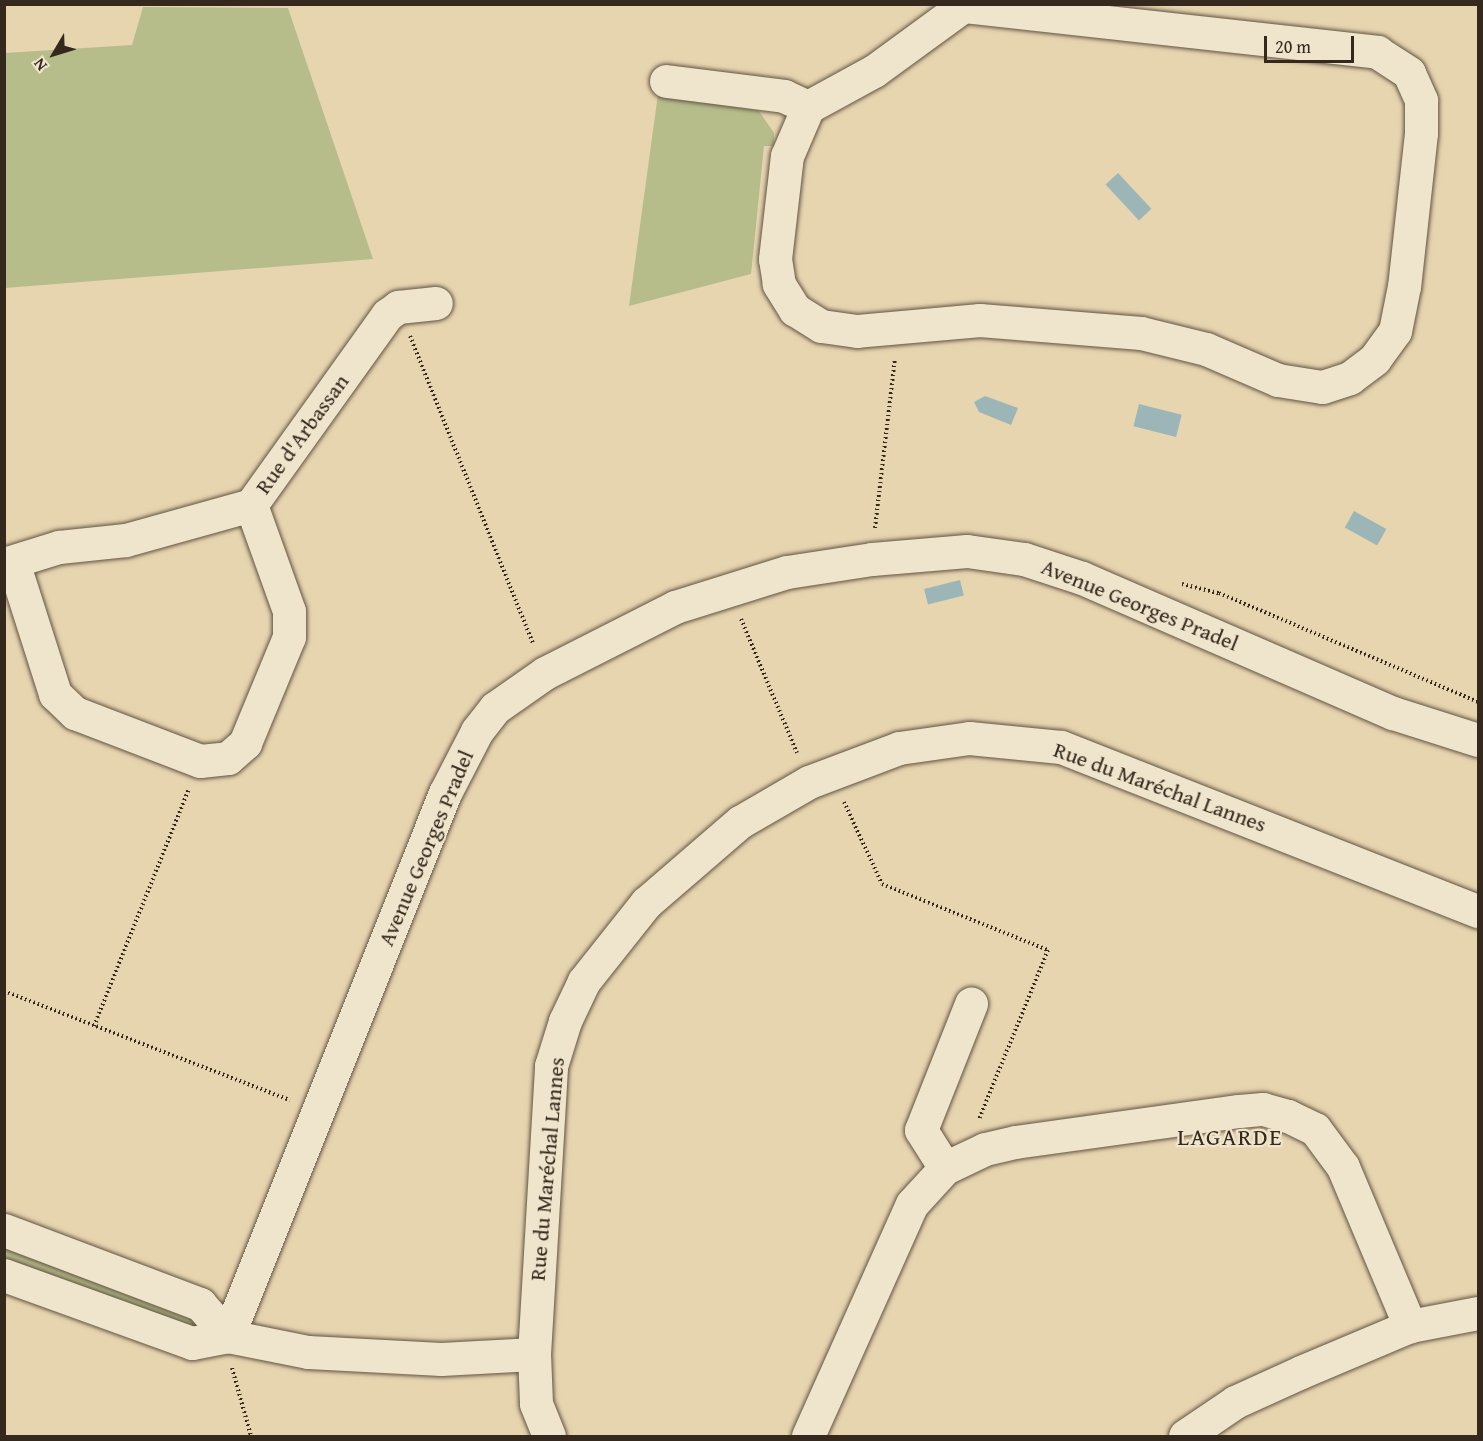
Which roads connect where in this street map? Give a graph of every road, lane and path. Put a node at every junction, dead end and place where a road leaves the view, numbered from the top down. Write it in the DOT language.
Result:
graph roads {
  1 [pos="963,5"];
  2 [pos="666,81"];
  3 [pos="808,107"];
  4 [pos="436,303"];
  5 [pos="398,307"];
  6 [pos="898,326"];
  7 [pos="251,504"];
  8 [pos="872,559"];
  9 [pos="9,563"];
  10 [pos="1172,582"];
  11 [pos="728,588"];
  12 [pos="545,673"];
  13 [pos="1479,702"];
  14 [pos="1479,740"];
  15 [pos="200,761"];
  16 [pos="819,777"];
  17 [pos="1479,911"];
  18 [pos="4,990"];
  19 [pos="971,1004"];
  20 [pos="94,1026"];
  21 [pos="319,1111"];
  22 [pos="985,1149"];
  23 [pos="945,1168"];
  24 [pos="4,1230"];
  25 [pos="4,1275"];
  26 [pos="1479,1313"];
  27 [pos="1410,1326"];
  28 [pos="228,1336"];
  29 [pos="534,1354"];
  30 [pos="251,1437"];
  31 [pos="549,1437"];
  32 [pos="808,1437"];
  33 [pos="1185,1437"];
  1 -- 3 [label="street"];
  1 -- 6 [label="street"];
  2 -- 3 [label="street"];
  3 -- 6 [label="street"];
  4 -- 5 [label="street"];
  5 -- 7 [label="street, Rue d'Arbassan"];
  5 -- 12 [label="path"];
  6 -- 8 [label="path"];
  7 -- 9 [label="street, Rue d'Arbassan"];
  7 -- 15 [label="street"];
  8 -- 11 [label="street, Avenue Georges Pradel"];
  8 -- 14 [label="street, Avenue Georges Pradel"];
  9 -- 15 [label="street"];
  10 -- 13 [label="path"];
  11 -- 12 [label="street, Avenue Georges Pradel"];
  11 -- 16 [label="path"];
  12 -- 21 [label="street, Avenue Georges Pradel"];
  15 -- 20 [label="path"];
  16 -- 17 [label="street, Rue du Maréchal Lannes"];
  16 -- 22 [label="path"];
  16 -- 29 [label="street, Rue du Maréchal Lannes"];
  18 -- 20 [label="path"];
  19 -- 23 [label="street"];
  20 -- 21 [label="path"];
  21 -- 28 [label="street, Avenue Georges Pradel"];
  22 -- 23 [label="street"];
  22 -- 27 [label="street"];
  23 -- 32 [label="street"];
  24 -- 28 [label="street"];
  25 -- 28 [label="street"];
  26 -- 27 [label="street"];
  27 -- 33 [label="street"];
  28 -- 29 [label="street"];
  28 -- 30 [label="path"];
  29 -- 31 [label="street, Rue du Maréchal Lannes"];
}
